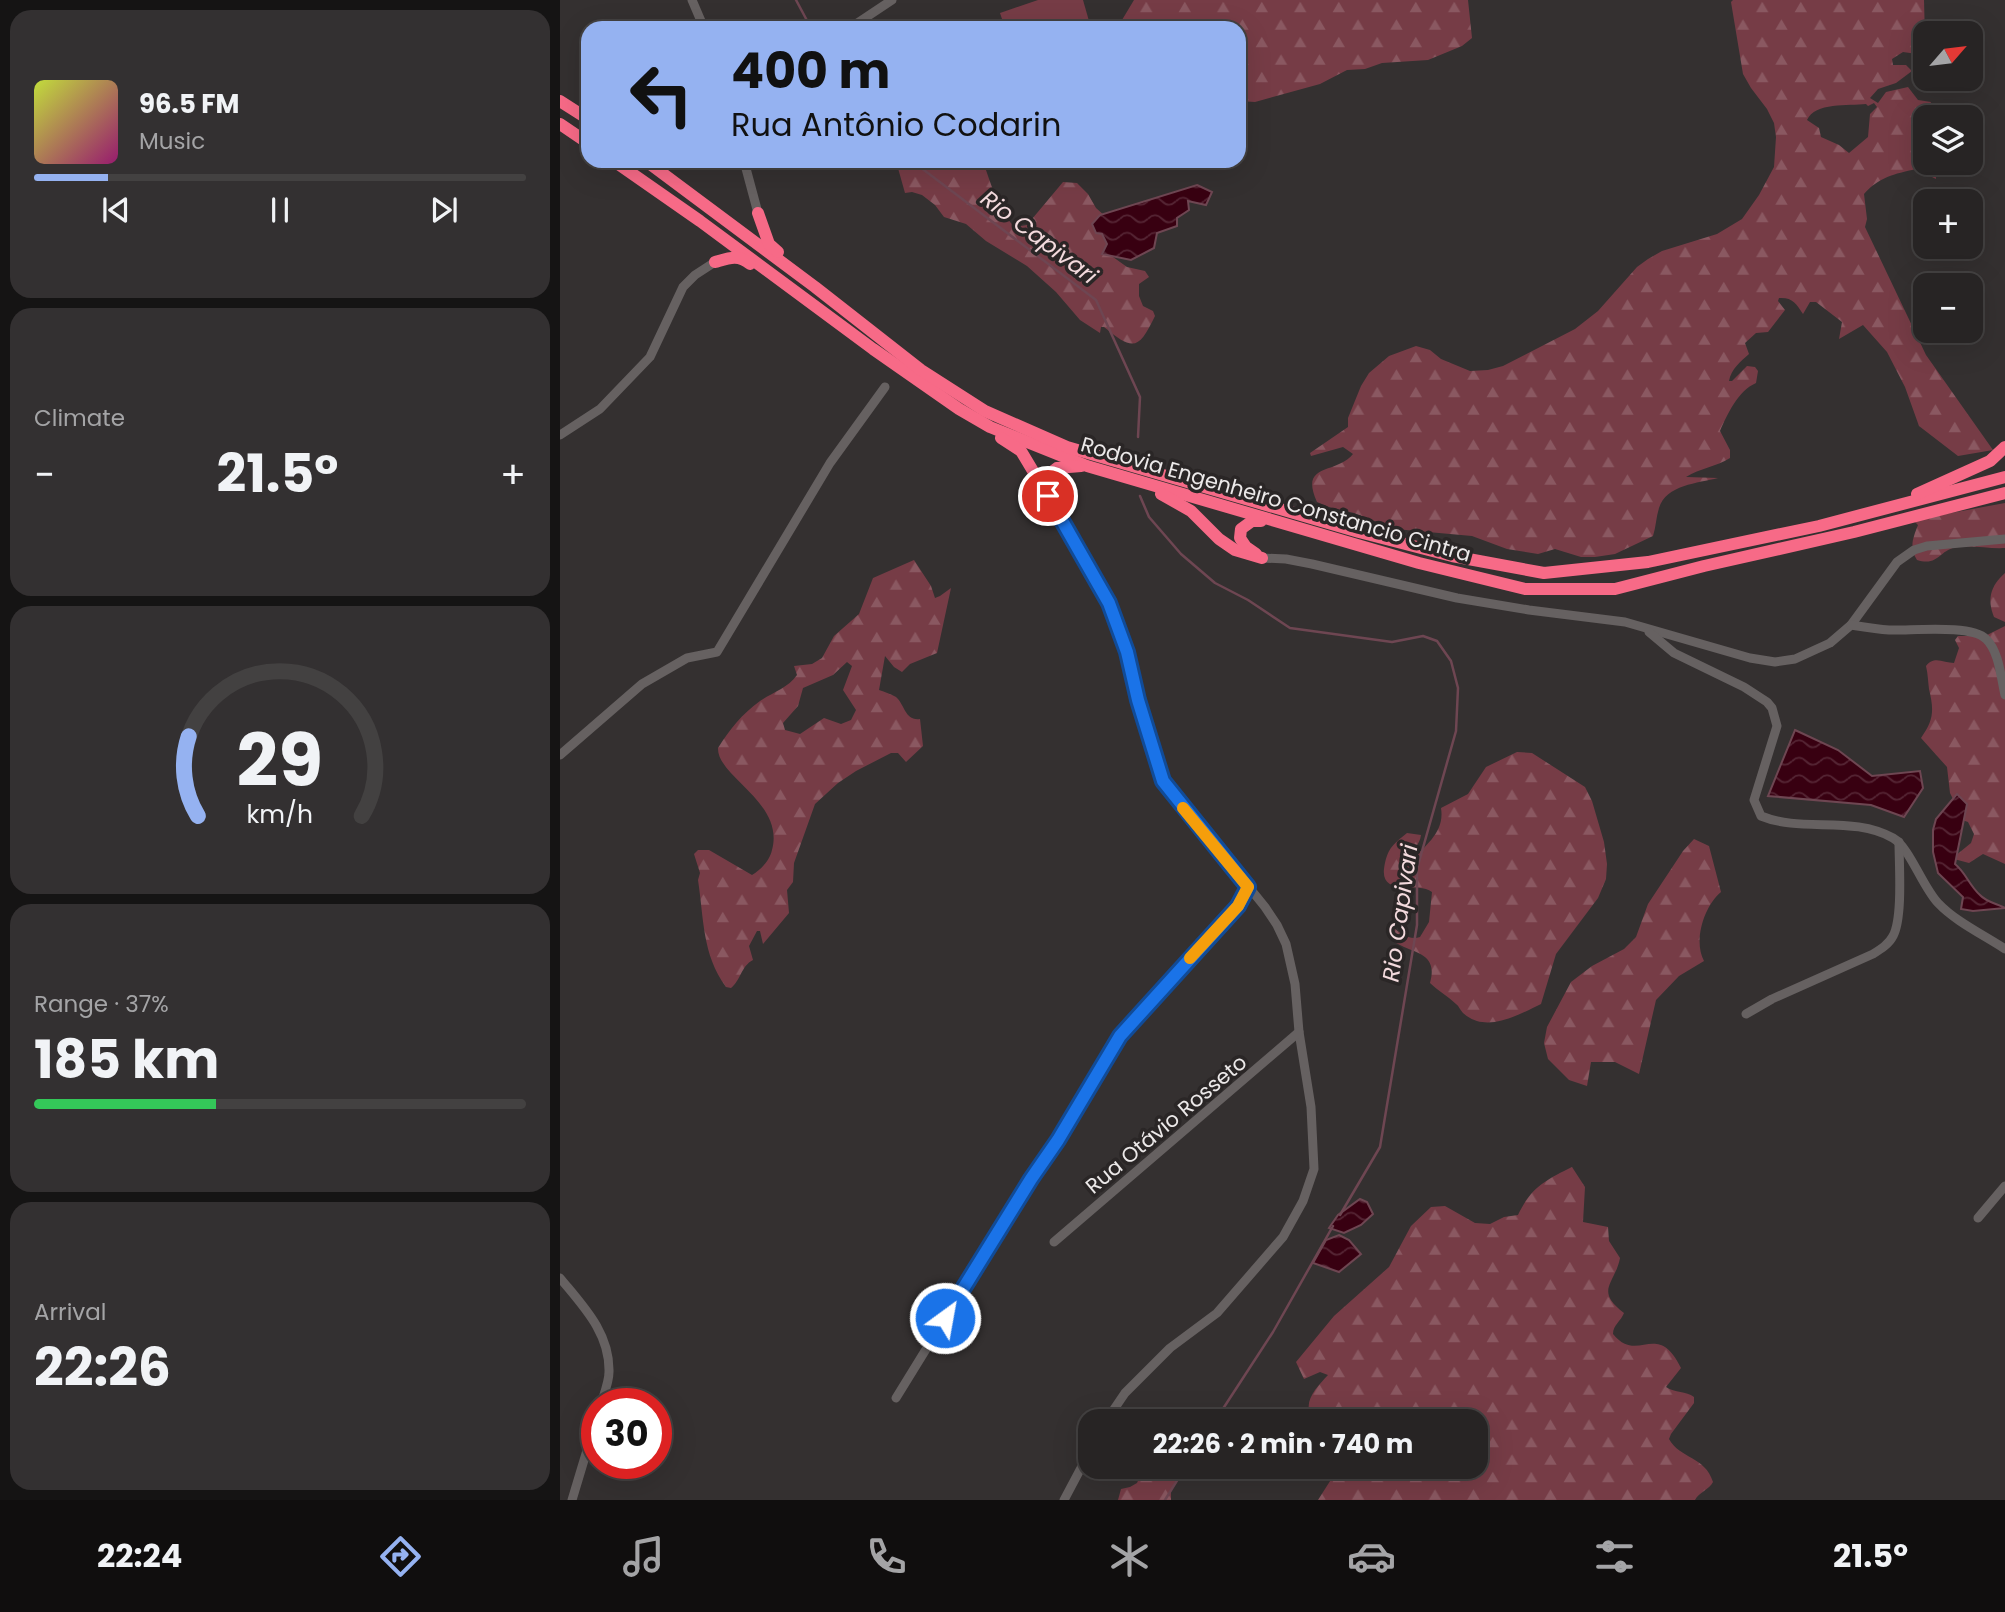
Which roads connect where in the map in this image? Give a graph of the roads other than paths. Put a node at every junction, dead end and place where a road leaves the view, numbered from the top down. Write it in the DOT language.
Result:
graph roads {
  1 [pos="692,0"];
  2 [pos="892,0"];
  3 [pos="701,21"];
  4 [pos="860,21"];
  5 [pos="560,101"];
  6 [pos="581,114"];
  7 [pos="560,124"];
  8 [pos="581,138"];
  9 [pos="624,168"];
  10 [pos="656,168"];
  11 [pos="746,168"];
  12 [pos="710,208"];
  13 [pos="758,213"];
  14 [pos="700,221"];
  15 [pos="715,262"];
  16 [pos="815,287"];
  17 [pos="795,290"];
  18 [pos="885,387"];
  19 [pos="959,409"];
  20 [pos="560,435"];
  21 [pos="2005,447"];
  22 [pos="1087,466"];
  23 [pos="2005,477"];
  24 [pos="1140,482"];
  25 [pos="2005,493"];
  26 [pos="1048,496"];
  27 [pos="1895,506"];
  28 [pos="1268,520"];
  29 [pos="2005,539"];
  30 [pos="1262,558"];
  31 [pos="1851,625"];
  32 [pos="1645,629"];
  33 [pos="2005,695"];
  34 [pos="560,755"];
  35 [pos="1899,842"];
  36 [pos="1248,887"];
  37 [pos="2005,949"];
  38 [pos="1746,1014"];
  39 [pos="1299,1032"];
  40 [pos="2005,1186"];
  41 [pos="1978,1218"];
  42 [pos="1054,1242"];
  43 [pos="560,1278"];
  44 [pos="606,1388"];
  45 [pos="896,1398"];
  46 [pos="1114,1409"];
  47 [pos="581,1470"];
  48 [pos="1078,1474"];
  49 [pos="572,1500"];
  50 [pos="1064,1500"];
  1 -- 3 [label="street"];
  2 -- 4 [label="street"];
  5 -- 6 [label="highway"];
  7 -- 8 [label="highway"];
  9 -- 14 [label="highway, Rodovia Engenheiro Constancio Cintra"];
  10 -- 12 [label="highway, Rodovia Engenheiro Constancio Cintra"];
  11 -- 13 [label="street"];
  12 -- 13 [label="highway"];
  12 -- 16 [label="highway, Rodovia Engenheiro Constancio Cintra"];
  13 -- 16 [label="highway"];
  14 -- 15 [label="highway"];
  14 -- 17 [label="highway, Rodovia Engenheiro Constancio Cintra"];
  15 -- 17 [label="highway"];
  15 -- 20 [label="street"];
  16 -- 27 [label="highway, Rodovia Engenheiro Constancio Cintra"];
  17 -- 19 [label="highway, Rodovia Engenheiro Constancio Cintra"];
  18 -- 34 [label="street"];
  19 -- 22 [label="highway, Rodovia Engenheiro Constancio Cintra"];
  19 -- 26 [label="highway"];
  21 -- 27 [label="highway"];
  22 -- 24 [label="highway, Rodovia Engenheiro Constancio Cintra"];
  22 -- 26 [label="highway"];
  23 -- 27 [label="highway, Rodovia Engenheiro Constancio Cintra"];
  24 -- 28 [label="highway, Rodovia Engenheiro Constancio Cintra"];
  24 -- 30 [label="highway"];
  25 -- 28 [label="highway, Rodovia Engenheiro Constancio Cintra"];
  26 -- 36 [label="street"];
  28 -- 30 [label="highway"];
  29 -- 31 [label="street"];
  30 -- 32 [label="street"];
  31 -- 32 [label="street"];
  31 -- 33 [label="street"];
  32 -- 35 [label="street"];
  35 -- 37 [label="street"];
  35 -- 38 [label="street"];
  36 -- 39 [label="street"];
  36 -- 45 [label="street"];
  39 -- 42 [label="street, Rua Otávio Rosseto"];
  39 -- 46 [label="street"];
  40 -- 41 [label="street"];
  43 -- 44 [label="street"];
  47 -- 49 [label="street"];
  48 -- 50 [label="street"];
}
